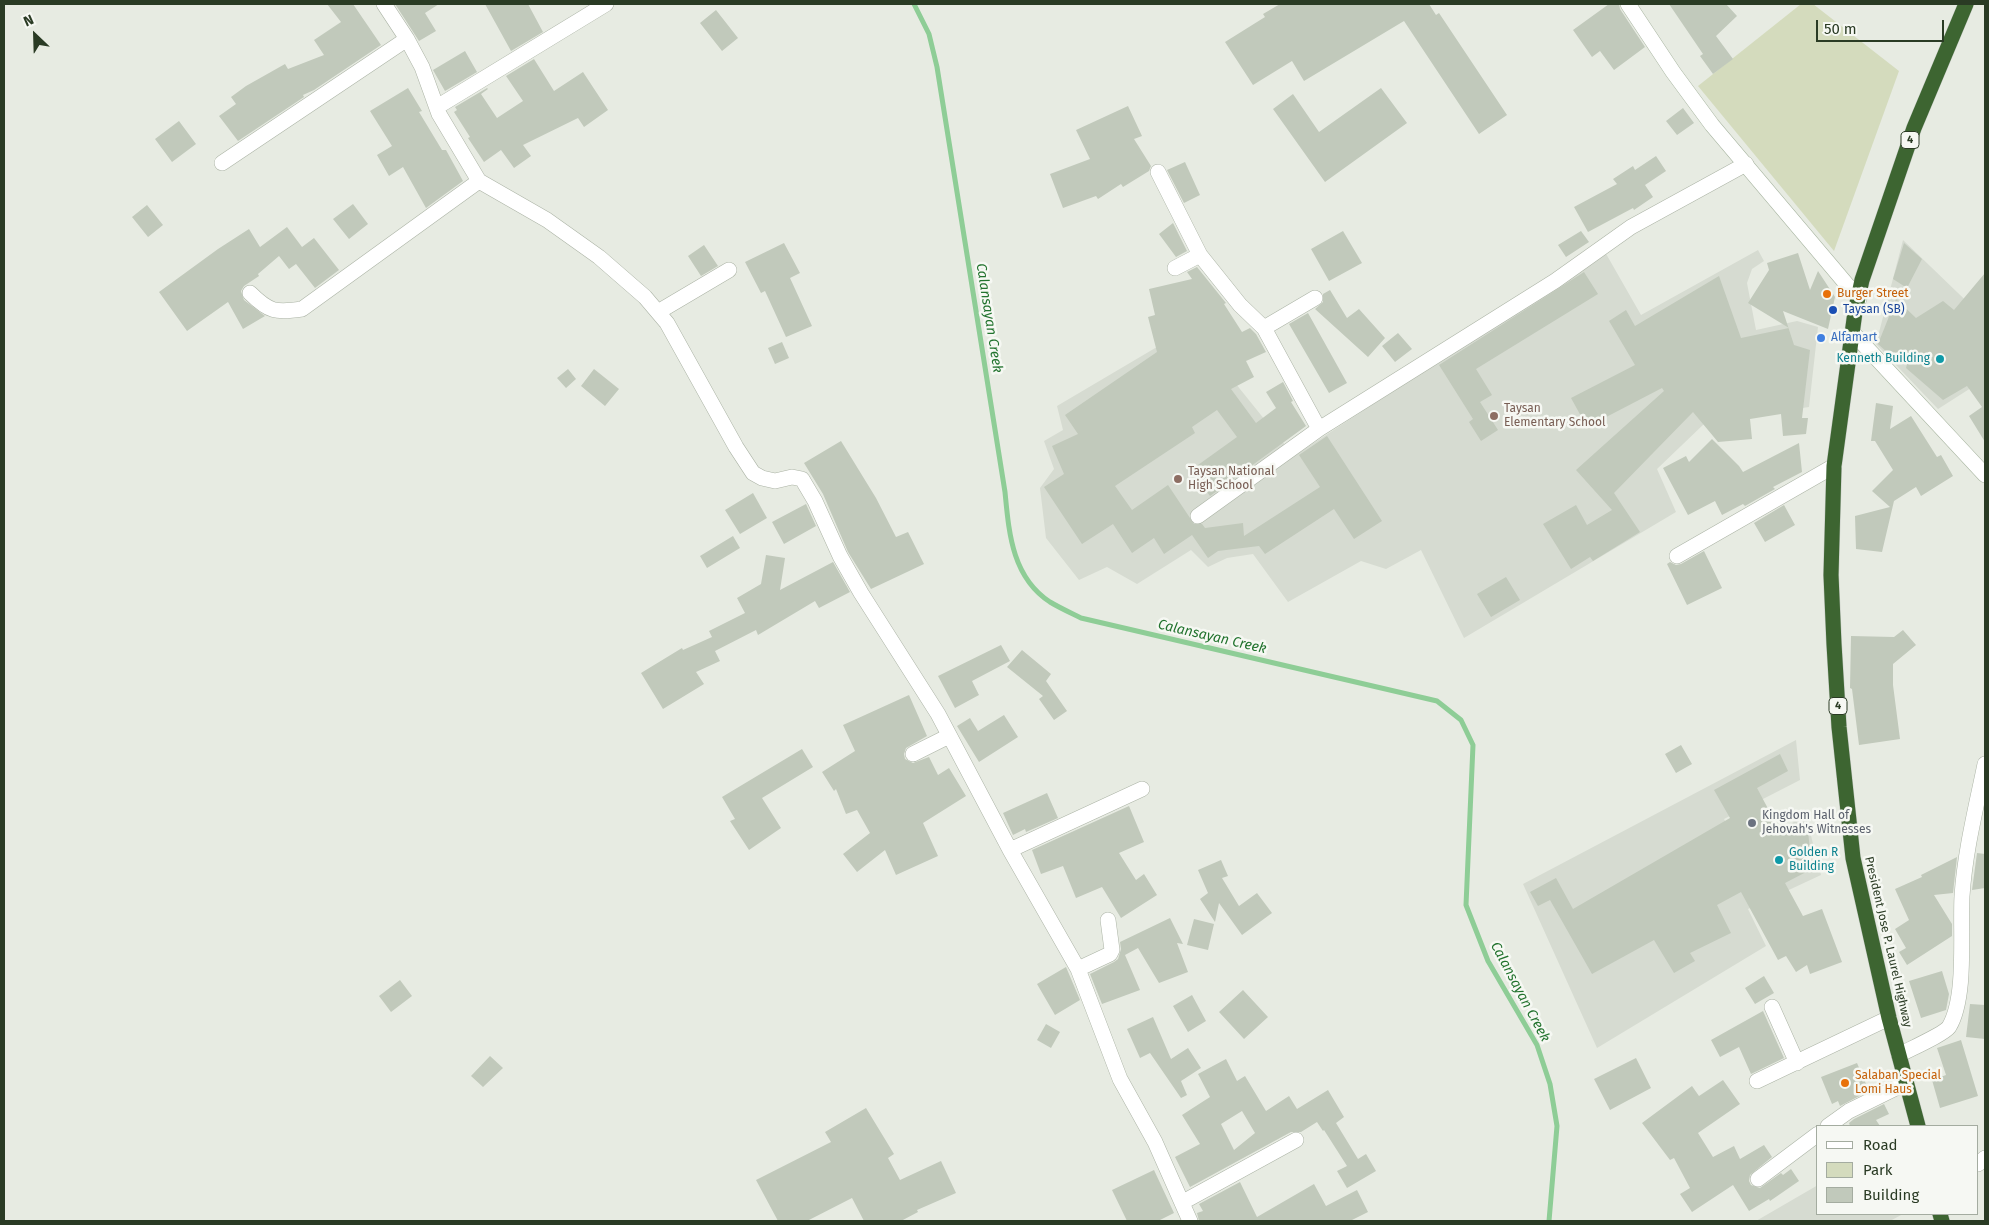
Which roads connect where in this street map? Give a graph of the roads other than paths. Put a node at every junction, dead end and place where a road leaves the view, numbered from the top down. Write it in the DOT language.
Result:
graph roads {
  1 [pos="384,4"];
  2 [pos="606,4"];
  3 [pos="1628,4"];
  4 [pos="1966,4"];
  5 [pos="407,39"];
  6 [pos="437,107"];
  7 [pos="222,163"];
  8 [pos="1746,164"];
  9 [pos="1158,172"];
  10 [pos="479,181"];
  11 [pos="1200,255"];
  12 [pos="1176,268"];
  13 [pos="729,270"];
  14 [pos="250,293"];
  15 [pos="1314,298"];
  16 [pos="1859,299"];
  17 [pos="658,312"];
  18 [pos="1264,328"];
  19 [pos="1852,333"];
  20 [pos="1319,429"];
  21 [pos="1834,466"];
  22 [pos="1985,475"];
  23 [pos="1198,516"];
  24 [pos="1677,556"];
  25 [pos="949,736"];
  26 [pos="913,754"];
  27 [pos="1985,764"];
  28 [pos="1142,789"];
  29 [pos="1010,850"];
  30 [pos="1108,920"];
  31 [pos="1078,969"];
  32 [pos="1772,1007"];
  33 [pos="1889,1018"];
  34 [pos="1899,1054"];
  35 [pos="1797,1063"];
  36 [pos="1756,1081"];
  37 [pos="1906,1084"];
  38 [pos="1829,1125"];
  39 [pos="1918,1125"];
  40 [pos="1816,1136"];
  41 [pos="1296,1140"];
  42 [pos="1758,1179"];
  43 [pos="1182,1202"];
  44 [pos="1190,1221"];
  1 -- 5 [label="street"];
  2 -- 6 [label="street"];
  3 -- 8 [label="street"];
  4 -- 16 [label="highway, President Jose P. Laurel Highway / 4"];
  5 -- 6 [label="street"];
  5 -- 7 [label="street"];
  6 -- 10 [label="street"];
  8 -- 16 [label="street"];
  8 -- 20 [label="street"];
  9 -- 11 [label="street"];
  10 -- 14 [label="street"];
  10 -- 17 [label="street"];
  11 -- 12 [label="street"];
  11 -- 18 [label="street"];
  13 -- 17 [label="street"];
  15 -- 18 [label="street"];
  16 -- 19 [label="highway, President Jose P. Laurel Highway / 4"];
  17 -- 25 [label="street"];
  18 -- 20 [label="street"];
  19 -- 21 [label="highway, President Jose P. Laurel Highway / 4"];
  19 -- 22 [label="street"];
  20 -- 23 [label="street"];
  21 -- 24 [label="street"];
  21 -- 33 [label="highway, President Jose P. Laurel Highway / 4"];
  25 -- 26 [label="street"];
  25 -- 29 [label="street"];
  27 -- 34 [label="street"];
  28 -- 29 [label="street"];
  29 -- 31 [label="street"];
  30 -- 31 [label="street"];
  31 -- 43 [label="street"];
  32 -- 35 [label="street"];
  33 -- 34 [label="highway, President Jose P. Laurel Highway / 4"];
  33 -- 35 [label="street"];
  34 -- 37 [label="highway, President Jose P. Laurel Highway / 4"];
  35 -- 36 [label="street"];
  37 -- 38 [label="street"];
  37 -- 39 [label="highway, President Jose P. Laurel Highway / 4"];
  40 -- 42 [label="street"];
  41 -- 43 [label="street"];
  43 -- 44 [label="street"];
}
